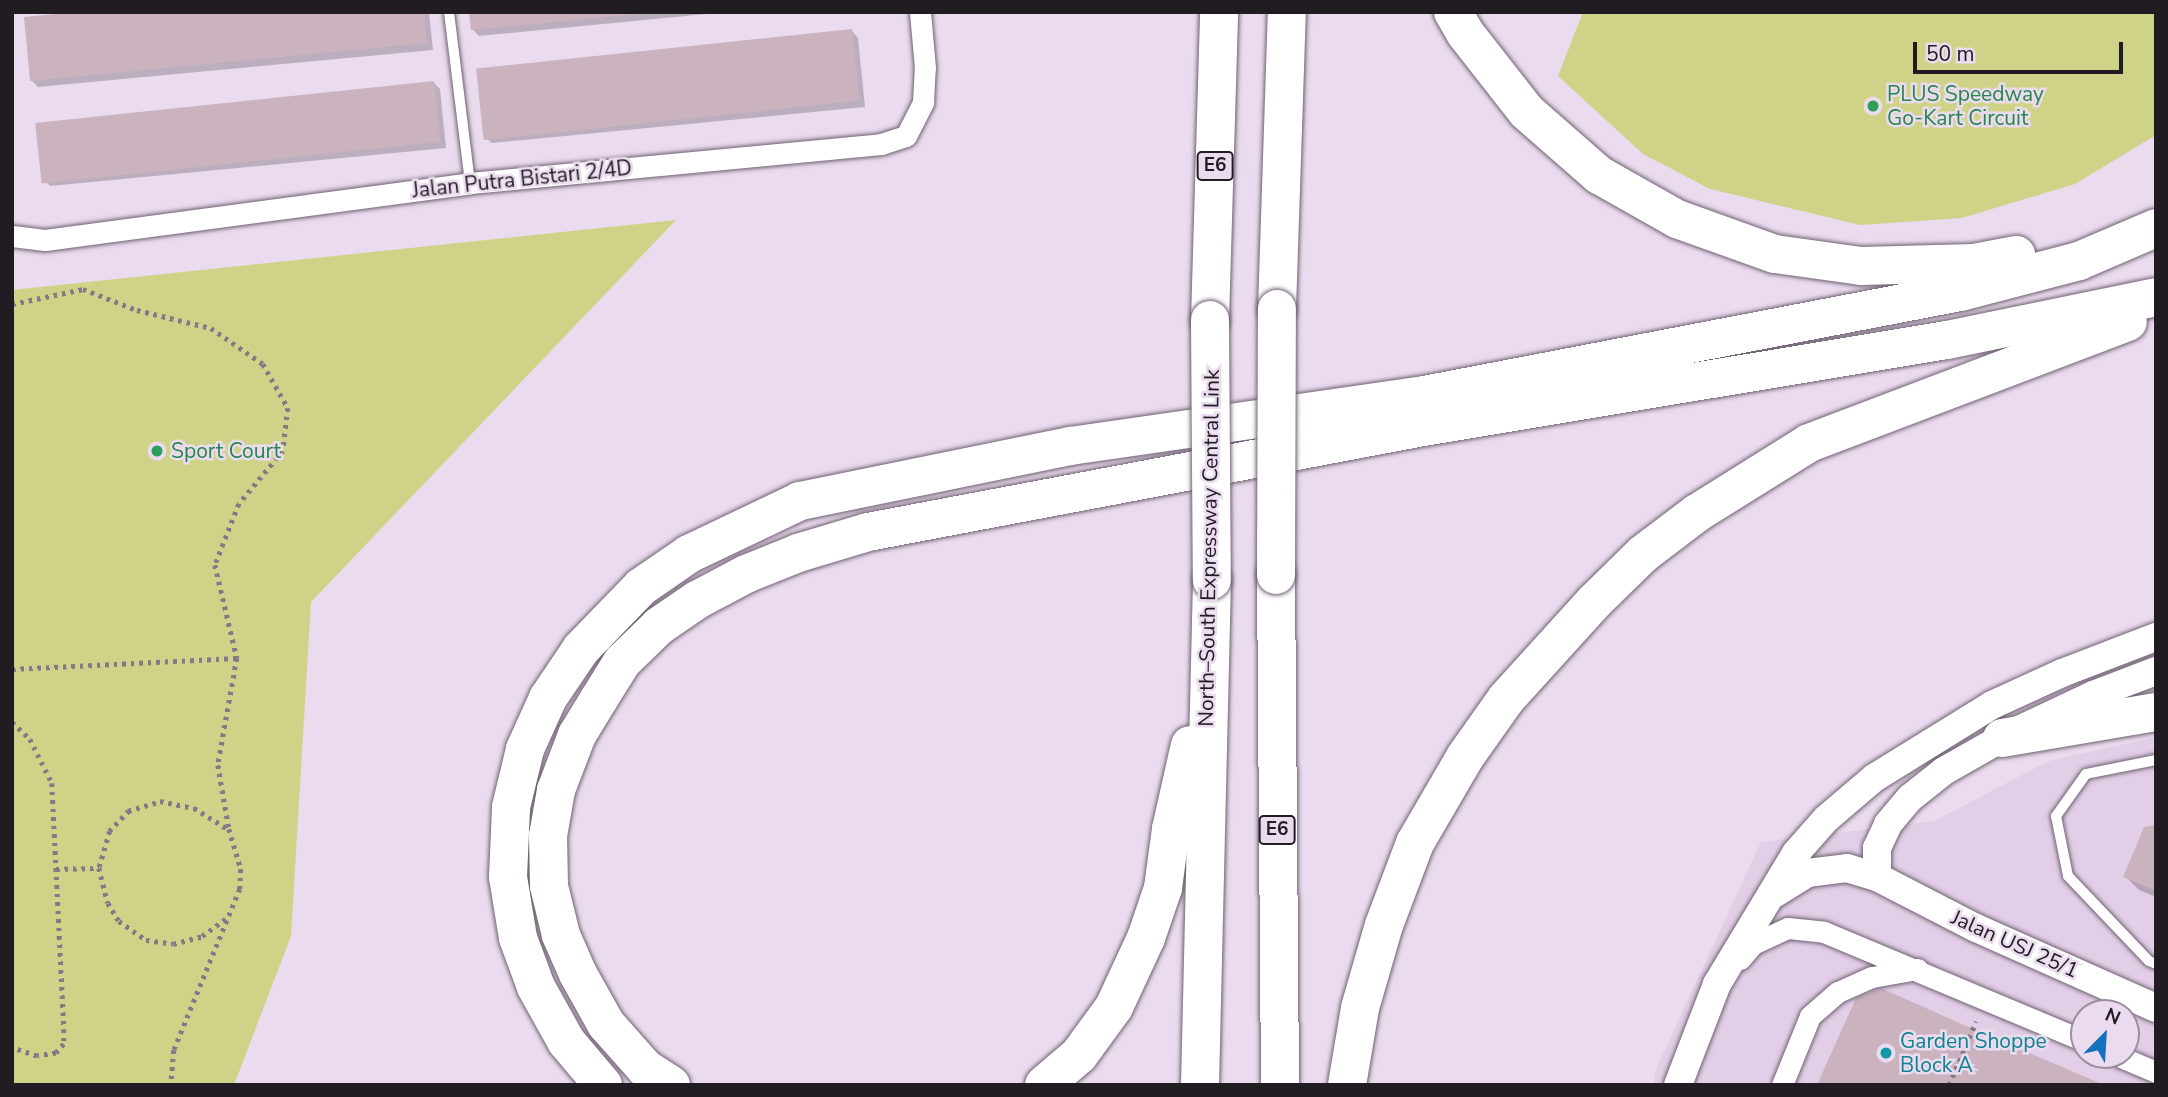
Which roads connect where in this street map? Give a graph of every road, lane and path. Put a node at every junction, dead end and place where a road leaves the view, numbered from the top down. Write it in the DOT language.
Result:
graph roads {
  1 [pos="449,12"];
  2 [pos="920,12"];
  3 [pos="1219,12"];
  4 [pos="1287,12"];
  5 [pos="1453,12"];
  6 [pos="470,183"];
  7 [pos="2141,235"];
  8 [pos="12,236"];
  9 [pos="2156,297"];
  10 [pos="12,304"];
  11 [pos="2156,311"];
  12 [pos="2156,637"];
  13 [pos="237,658"];
  14 [pos="12,669"];
  15 [pos="2156,671"];
  16 [pos="1209,673"];
  17 [pos="2156,712"];
  18 [pos="12,722"];
  19 [pos="2001,738"];
  20 [pos="2156,760"];
  21 [pos="229,829"];
  22 [pos="99,868"];
  23 [pos="56,869"];
  24 [pos="1877,877"];
  25 [pos="1768,898"];
  26 [pos="228,916"];
  27 [pos="2156,964"];
  28 [pos="1917,969"];
  29 [pos="1717,984"];
  30 [pos="1986,998"];
  31 [pos="2156,1008"];
  32 [pos="2070,1035"];
  33 [pos="12,1048"];
  34 [pos="171,1085"];
  35 [pos="603,1085"];
  36 [pos="671,1085"];
  37 [pos="1044,1085"];
  38 [pos="1200,1085"];
  39 [pos="1280,1085"];
  40 [pos="1347,1085"];
  41 [pos="1678,1085"];
  42 [pos="1782,1085"];
  43 [pos="1949,1085"];
  1 -- 6 [label="lane"];
  2 -- 6 [label="street, Jalan Putra Bistari 2/4D"];
  3 -- 16 [label="highway, North–South Expressway Central Link / E6, bridge"];
  4 -- 39 [label="highway, E6, bridge"];
  5 -- 7 [label="highway"];
  6 -- 8 [label="street, Jalan Putra Bistari 2/4D"];
  7 -- 35 [label="highway"];
  9 -- 36 [label="highway"];
  10 -- 13 [label="path"];
  11 -- 40 [label="highway"];
  12 -- 25 [label="street"];
  13 -- 14 [label="path"];
  13 -- 21 [label="path"];
  15 -- 19 [label="street"];
  16 -- 37 [label="highway"];
  16 -- 38 [label="highway, North–South Expressway Central Link / E6"];
  17 -- 19 [label="highway"];
  18 -- 23 [label="path"];
  19 -- 24 [label="street"];
  20 -- 27 [label="lane"];
  21 -- 22 [label="path"];
  21 -- 26 [label="path"];
  22 -- 23 [label="path"];
  22 -- 26 [label="path"];
  23 -- 33 [label="path"];
  24 -- 25 [label="street, Jalan USJ 25/1"];
  24 -- 31 [label="street, Jalan USJ 25/1"];
  25 -- 29 [label="street"];
  26 -- 34 [label="path"];
  28 -- 29 [label="street"];
  28 -- 30 [label="street"];
  28 -- 42 [label="street"];
  29 -- 41 [label="street"];
  30 -- 32 [label="street"];
  30 -- 43 [label="path"];
}
